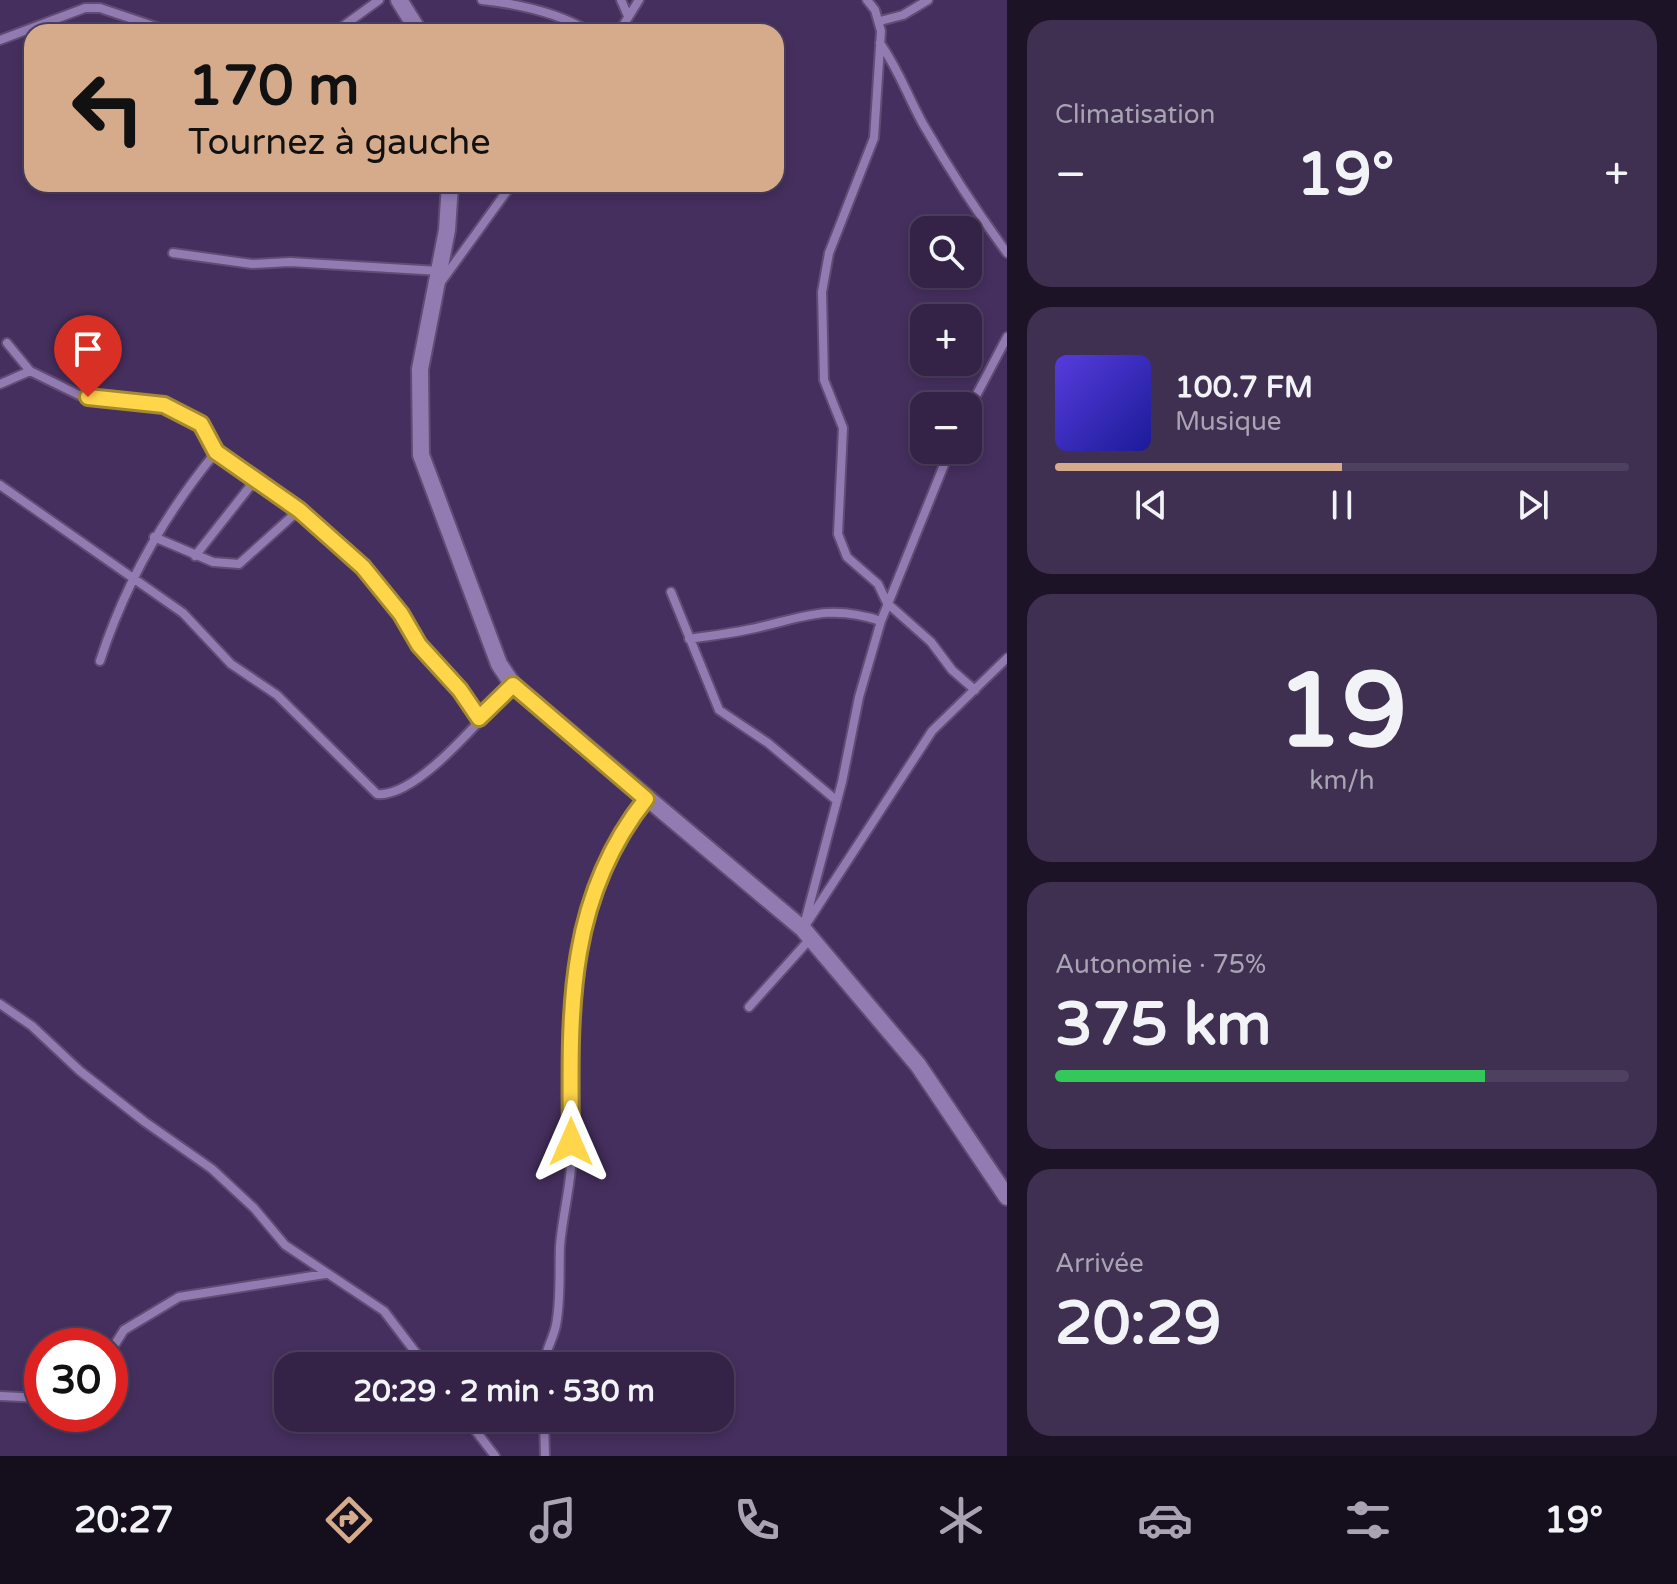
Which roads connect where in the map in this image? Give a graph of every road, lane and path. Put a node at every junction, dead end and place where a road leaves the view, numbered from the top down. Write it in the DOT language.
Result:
graph roads {
  1 [pos="379,0"];
  2 [pos="399,0"];
  3 [pos="482,0"];
  4 [pos="621,0"];
  5 [pos="639,0"];
  6 [pos="867,0"];
  7 [pos="928,0"];
  8 [pos="628,16"];
  9 [pos="880,21"];
  10 [pos="42,24"];
  11 [pos="147,24"];
  12 [pos="346,24"];
  13 [pos="414,24"];
  14 [pos="577,24"];
  15 [pos="624,24"];
  16 [pos="24,31"];
  17 [pos="0,40"];
  18 [pos="879,43"];
  19 [pos="449,192"];
  20 [pos="506,192"];
  21 [pos="173,253"];
  22 [pos="1007,253"];
  23 [pos="440,271"];
  24 [pos="436,289"];
  25 [pos="1007,337"];
  26 [pos="7,343"];
  27 [pos="30,371"];
  28 [pos="0,384"];
  29 [pos="978,392"];
  30 [pos="216,452"];
  31 [pos="944,464"];
  32 [pos="255,480"];
  33 [pos="0,485"];
  34 [pos="299,510"];
  35 [pos="154,537"];
  36 [pos="195,556"];
  37 [pos="134,580"];
  38 [pos="671,592"];
  39 [pos="887,603"];
  40 [pos="881,621"];
  41 [pos="689,639"];
  42 [pos="1007,658"];
  43 [pos="100,661"];
  44 [pos="513,685"];
  45 [pos="975,690"];
  46 [pos="479,718"];
  47 [pos="646,799"];
  48 [pos="836,800"];
  49 [pos="807,933"];
  50 [pos="0,1004"];
  51 [pos="749,1007"];
  52 [pos="1007,1197"];
  53 [pos="325,1274"];
  54 [pos="127,1328"];
  55 [pos="415,1352"];
  56 [pos="546,1352"];
  57 [pos="0,1396"];
  58 [pos="24,1397"];
  59 [pos="477,1432"];
  60 [pos="544,1432"];
  61 [pos="495,1456"];
  62 [pos="545,1456"];
  1 -- 12 [label="street"];
  2 -- 13 [label="street"];
  3 -- 14 [label="street"];
  4 -- 8 [label="street"];
  5 -- 8 [label="street"];
  6 -- 9 [label="street"];
  7 -- 9 [label="street"];
  8 -- 15 [label="street"];
  9 -- 18 [label="street"];
  10 -- 11 [label="street"];
  16 -- 17 [label="street"];
  18 -- 22 [label="street"];
  18 -- 39 [label="street"];
  19 -- 23 [label="street"];
  20 -- 24 [label="street"];
  21 -- 23 [label="street"];
  23 -- 24 [label="street"];
  24 -- 44 [label="street"];
  25 -- 29 [label="street"];
  26 -- 27 [label="street"];
  27 -- 28 [label="street"];
  27 -- 30 [label="street"];
  30 -- 32 [label="street"];
  30 -- 35 [label="street"];
  31 -- 39 [label="street"];
  32 -- 34 [label="street"];
  32 -- 36 [label="street"];
  33 -- 37 [label="street"];
  34 -- 36 [label="street"];
  34 -- 46 [label="street"];
  35 -- 36 [label="street"];
  35 -- 37 [label="street"];
  37 -- 43 [label="street"];
  37 -- 46 [label="street"];
  38 -- 41 [label="street"];
  39 -- 40 [label="street"];
  39 -- 45 [label="street"];
  40 -- 41 [label="street"];
  40 -- 48 [label="street"];
  41 -- 48 [label="street"];
  42 -- 45 [label="street"];
  44 -- 46 [label="street"];
  44 -- 47 [label="street"];
  45 -- 49 [label="street"];
  47 -- 49 [label="street"];
  47 -- 56 [label="street"];
  48 -- 49 [label="street"];
  49 -- 51 [label="street"];
  49 -- 52 [label="street"];
  50 -- 53 [label="street"];
  53 -- 54 [label="street"];
  53 -- 55 [label="street"];
  57 -- 58 [label="street"];
  59 -- 61 [label="street"];
  60 -- 62 [label="street"];
}
